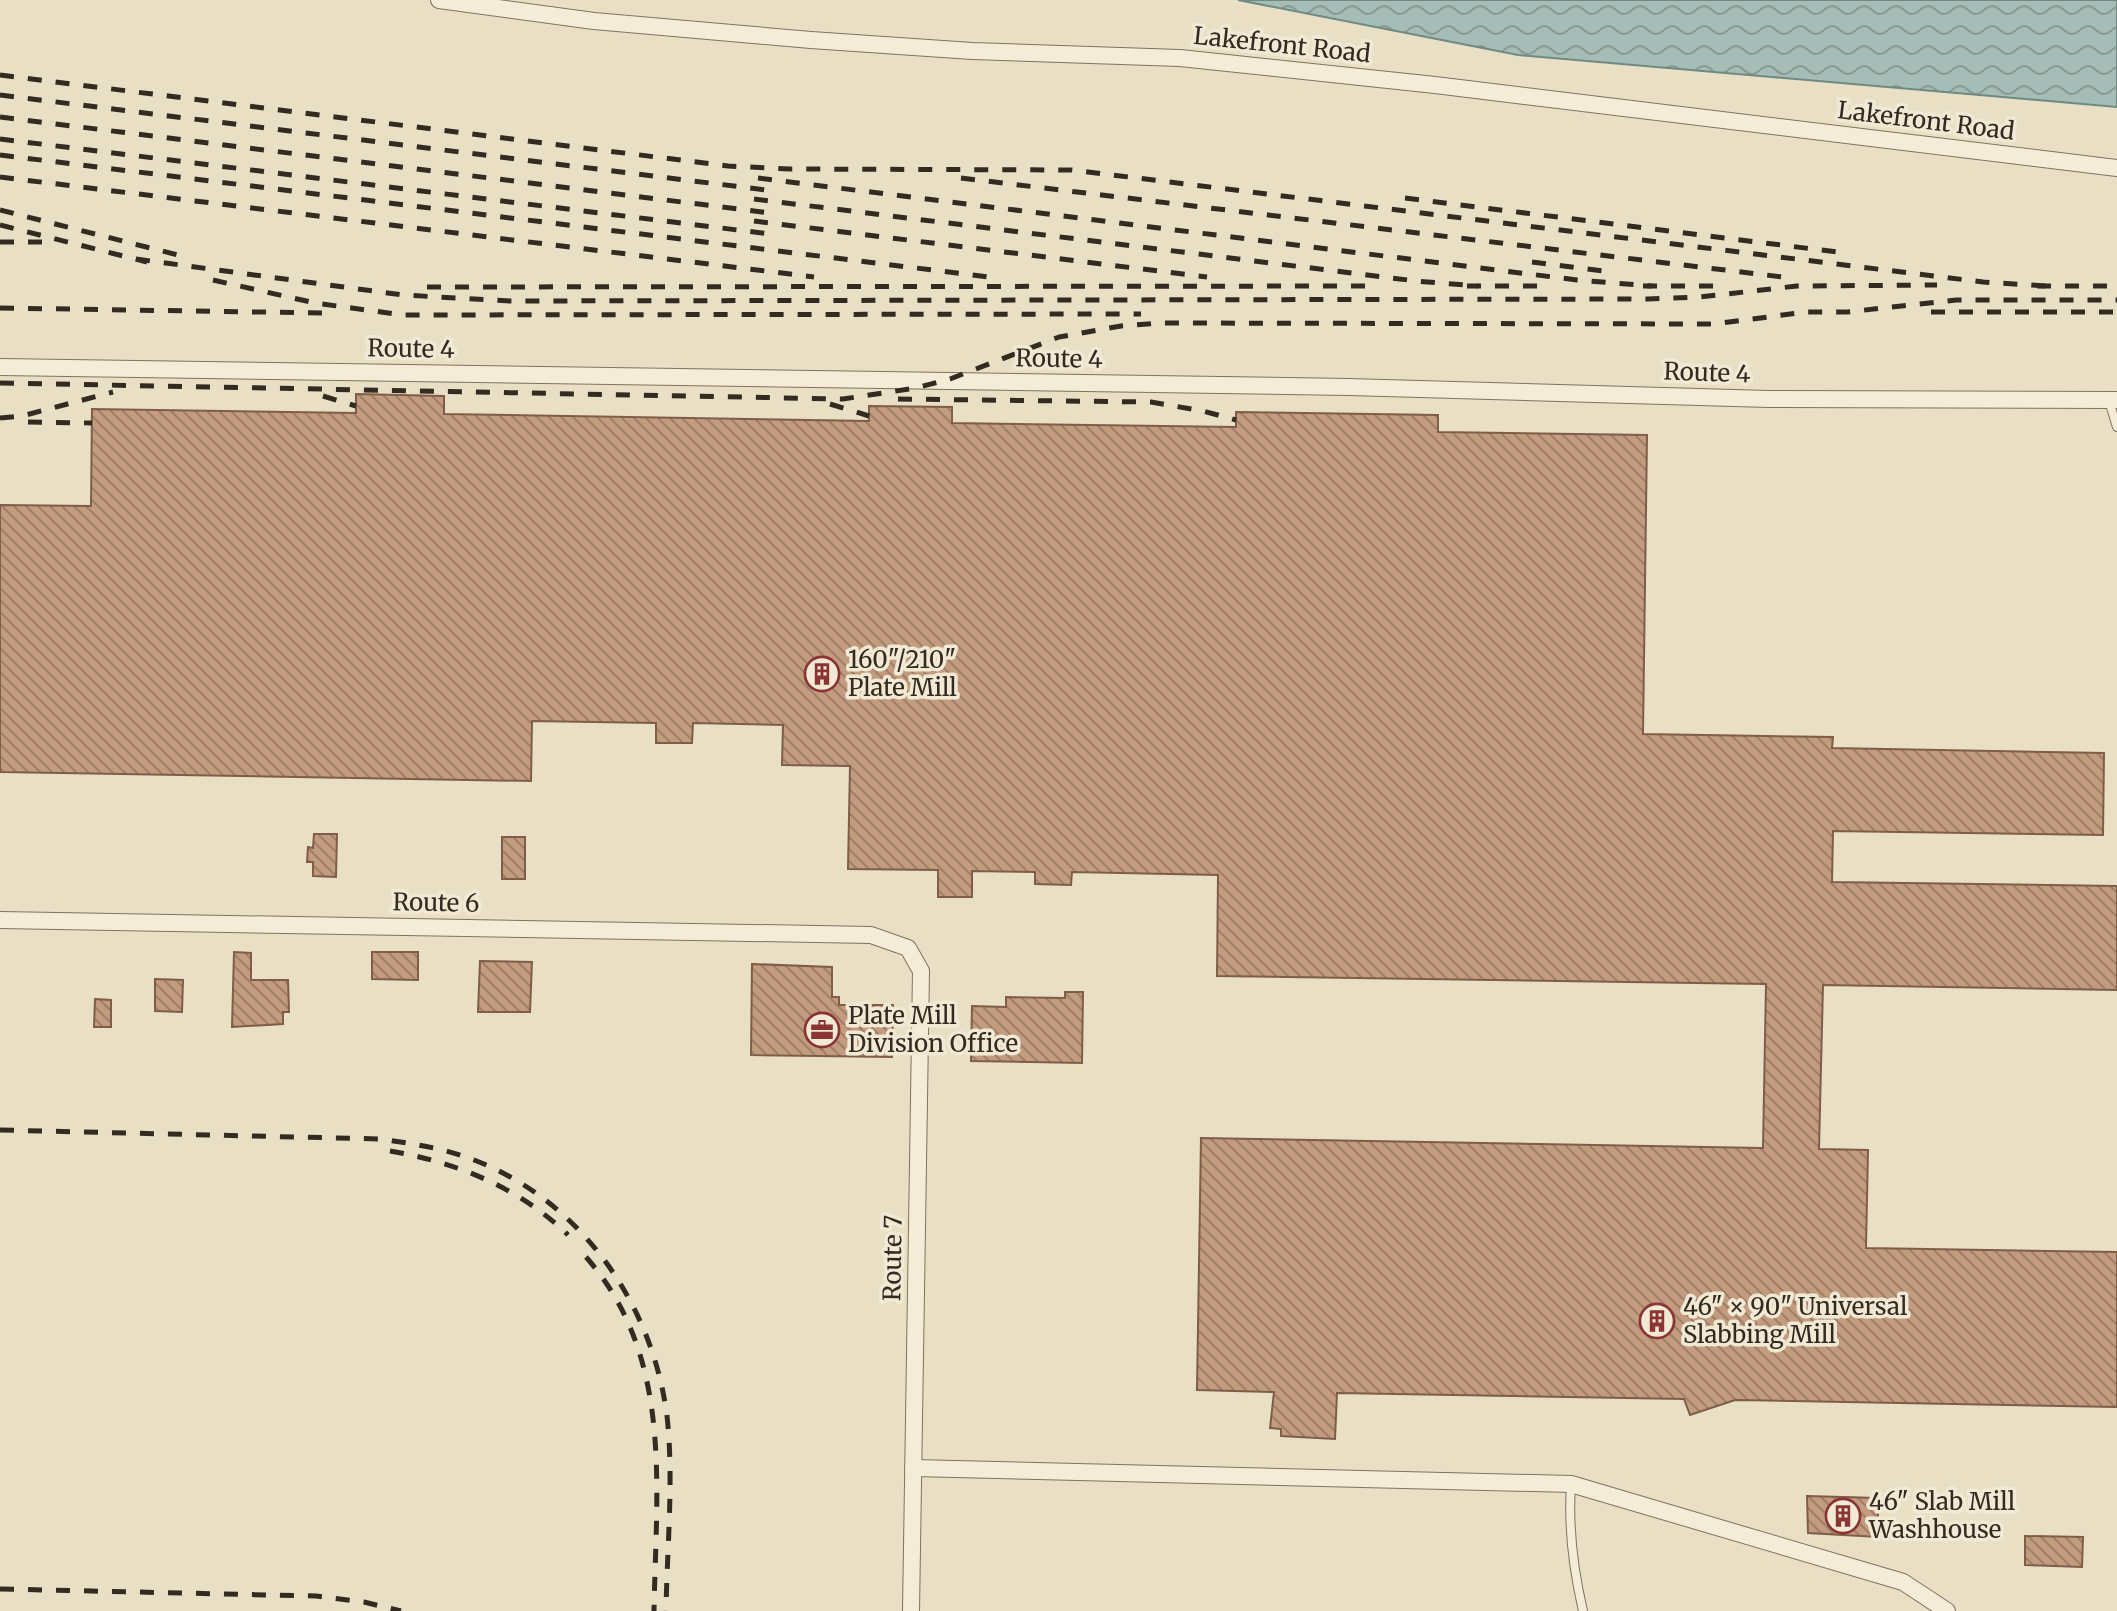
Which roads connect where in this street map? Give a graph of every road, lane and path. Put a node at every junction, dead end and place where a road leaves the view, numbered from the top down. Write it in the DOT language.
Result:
graph roads {
  1 [pos="439,0"];
  2 [pos="2117,168"];
  3 [pos="0,367"];
  4 [pos="2113,400"];
  5 [pos="2117,427"];
  6 [pos="0,920"];
  7 [pos="871,935"];
  8 [pos="913,1468"];
  9 [pos="1571,1484"];
  10 [pos="911,1611"];
  11 [pos="1583,1611"];
  12 [pos="1947,1611"];
  1 -- 2 [label="street, Lakefront Road"];
  3 -- 4 [label="street, Route 4"];
  4 -- 5 [label="lane"];
  6 -- 7 [label="street, Route 6"];
  7 -- 8 [label="street, Route 7"];
  8 -- 9 [label="street"];
  8 -- 10 [label="street, Route 7"];
  9 -- 11 [label="lane"];
  9 -- 12 [label="street"];
}
